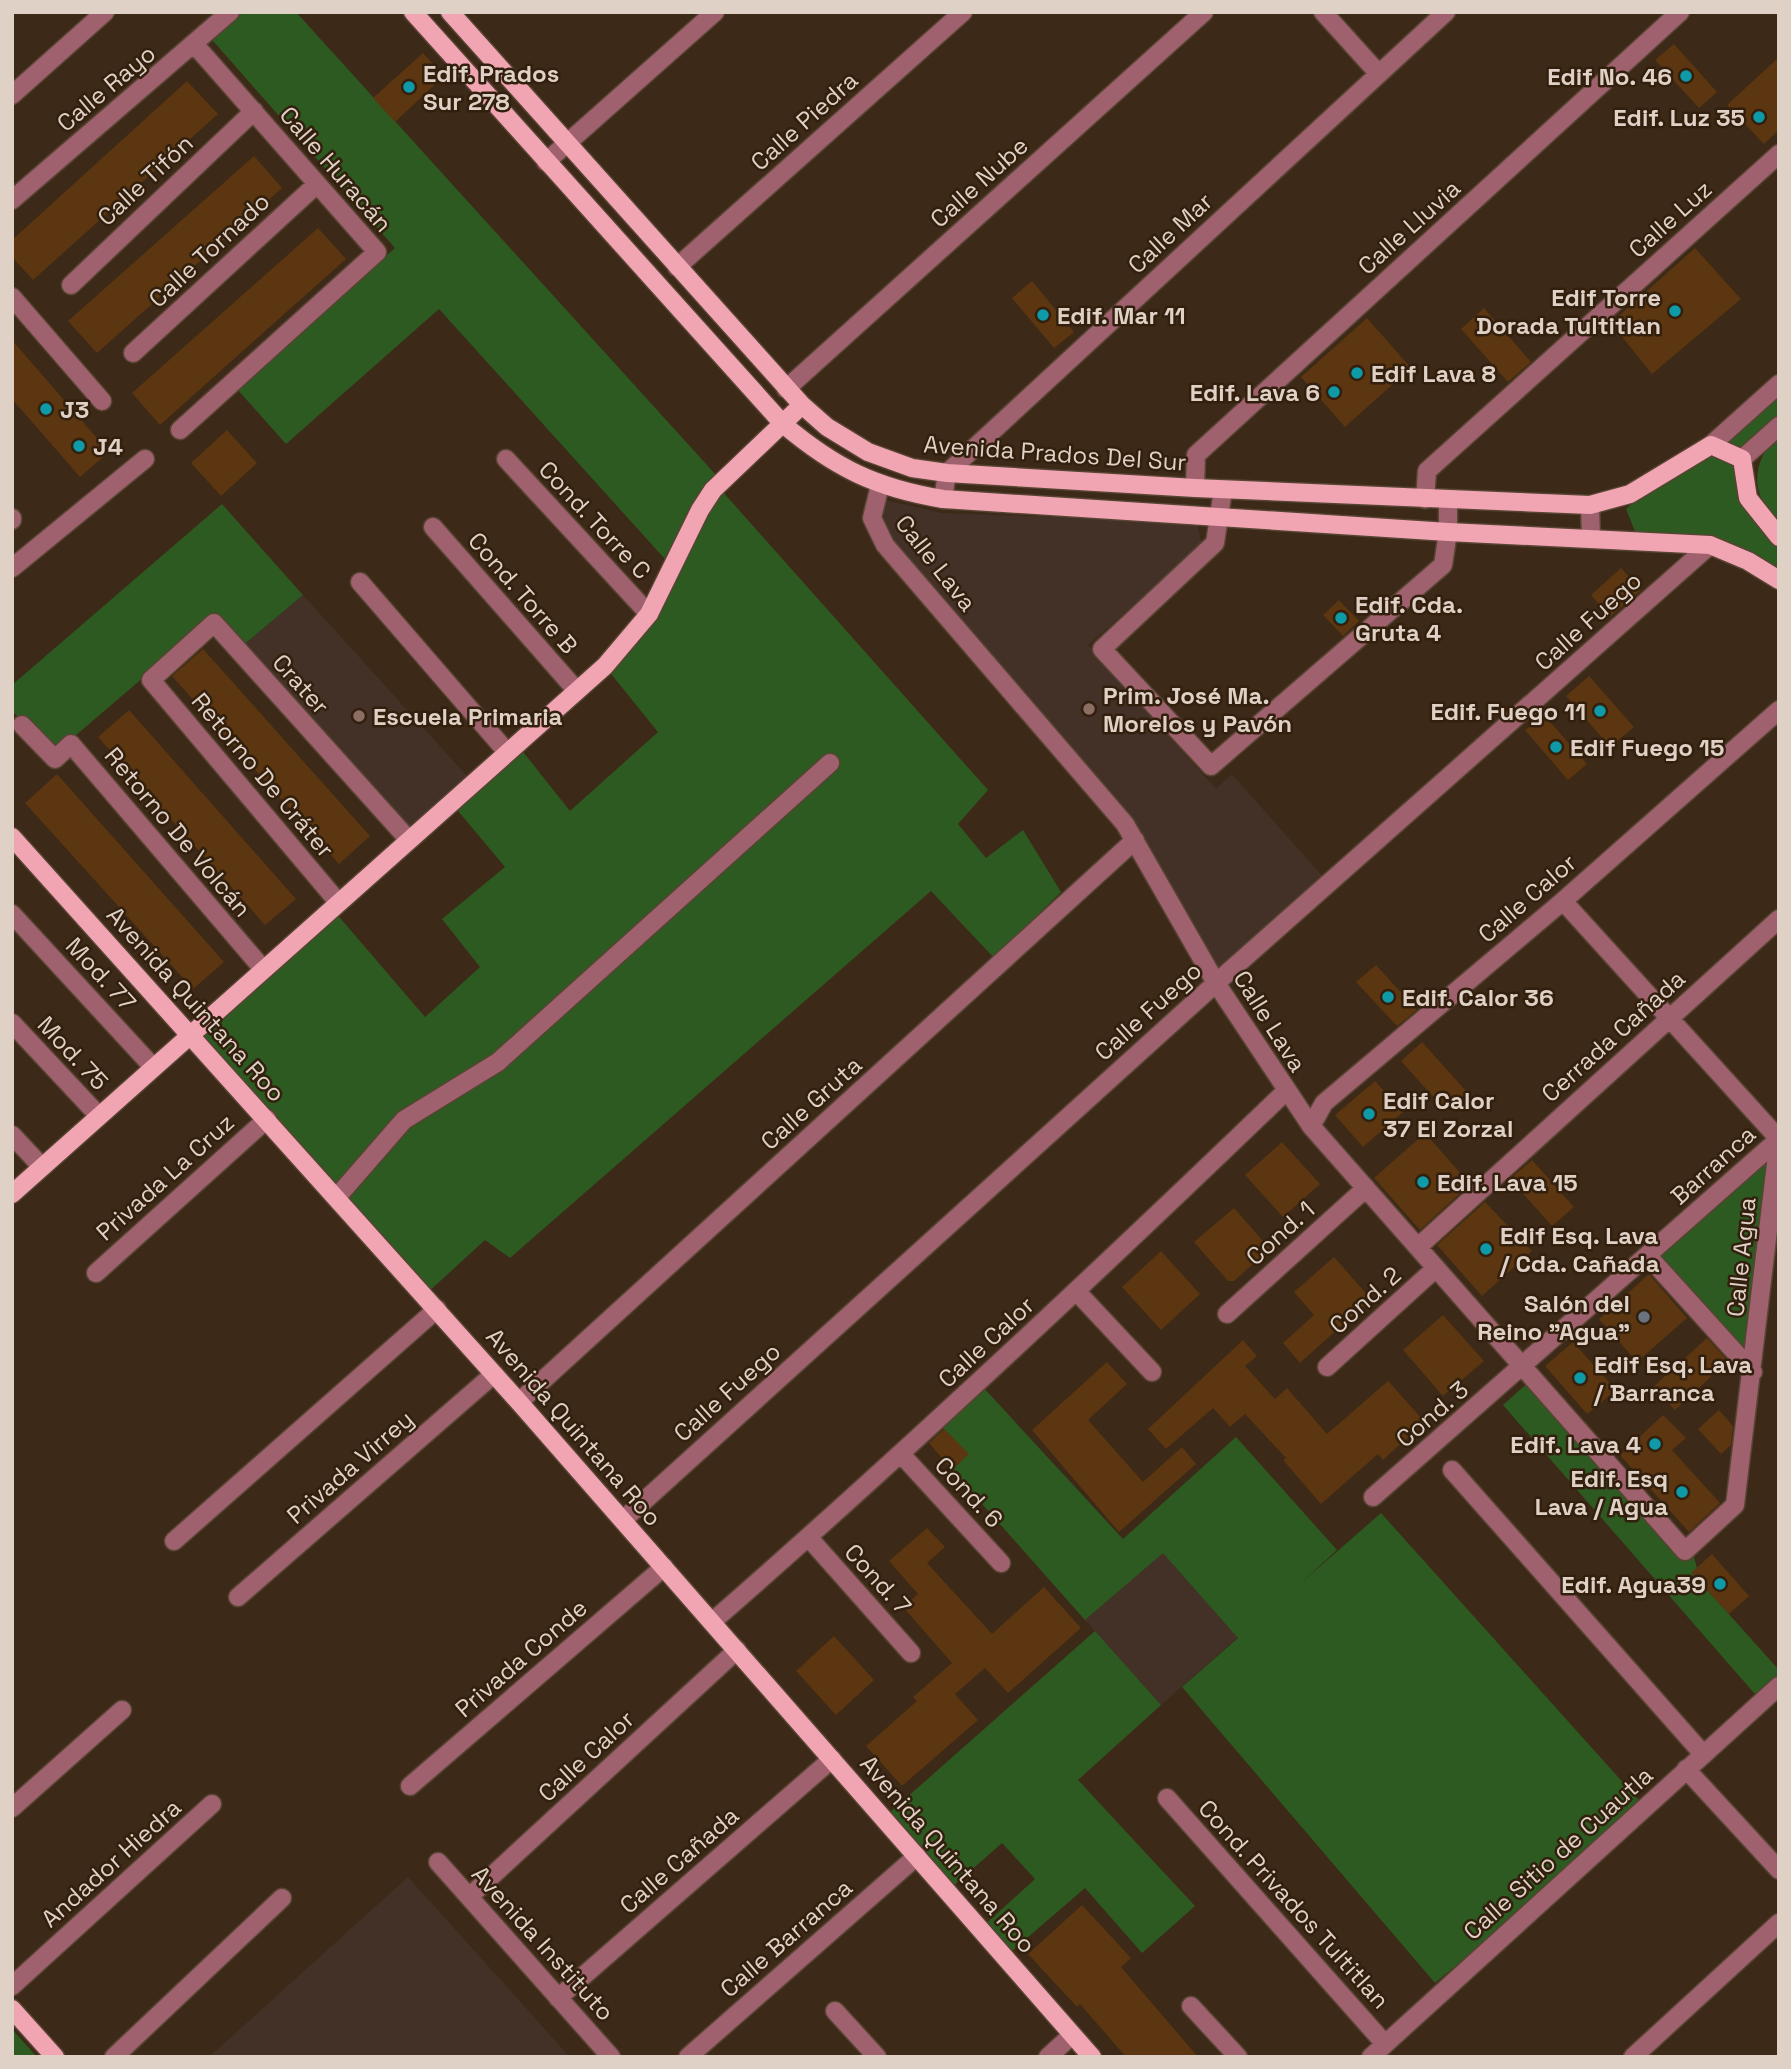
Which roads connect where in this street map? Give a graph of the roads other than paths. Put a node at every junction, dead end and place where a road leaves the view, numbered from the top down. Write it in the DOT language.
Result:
graph roads {
  1 [pos="105,12"];
  2 [pos="230,12"];
  3 [pos="413,12"];
  4 [pos="715,12"];
  5 [pos="963,12"];
  6 [pos="1204,12"];
  7 [pos="1323,12"];
  8 [pos="1446,12"];
  9 [pos="1680,12"];
  10 [pos="460,15"];
  11 [pos="195,45"];
  12 [pos="1379,74"];
  13 [pos="12,95"];
  14 [pos="254,111"];
  15 [pos="567,144"];
  16 [pos="1779,154"];
  17 [pos="546,162"];
  18 [pos="317,184"];
  19 [pos="12,200"];
  20 [pos="677,267"];
  21 [pos="71,285"];
  22 [pos="12,297"];
  23 [pos="133,353"];
  24 [pos="1779,384"];
  25 [pos="786,388"];
  26 [pos="102,401"];
  27 [pos="802,405"];
  28 [pos="783,424"];
  29 [pos="1779,426"];
  30 [pos="180,430"];
  31 [pos="1711,444"];
  32 [pos="145,458"];
  33 [pos="506,459"];
  34 [pos="1742,459"];
  35 [pos="947,473"];
  36 [pos="880,485"];
  37 [pos="1195,488"];
  38 [pos="1223,490"];
  39 [pos="943,499"];
  40 [pos="1425,499"];
  41 [pos="1448,500"];
  42 [pos="1590,505"];
  43 [pos="1220,517"];
  44 [pos="433,527"];
  45 [pos="1448,532"];
  46 [pos="1779,537"];
  47 [pos="1591,539"];
  48 [pos="1710,545"];
  49 [pos="12,568"];
  50 [pos="1779,580"];
  51 [pos="360,582"];
  52 [pos="649,614"];
  53 [pos="151,680"];
  54 [pos="577,691"];
  55 [pos="1779,710"];
  56 [pos="22,725"];
  57 [pos="508,752"];
  58 [pos="830,763"];
  59 [pos="12,837"];
  60 [pos="409,840"];
  61 [pos="1135,840"];
  62 [pos="1563,901"];
  63 [pos="338,902"];
  64 [pos="12,914"];
  65 [pos="1779,919"];
  66 [pos="263,969"];
  67 [pos="1216,983"];
  68 [pos="1669,1018"];
  69 [pos="12,1023"];
  70 [pos="190,1033"];
  71 [pos="153,1067"];
  72 [pos="1286,1092"];
  73 [pos="99,1116"];
  74 [pos="267,1119"];
  75 [pos="1311,1126"];
  76 [pos="12,1135"];
  77 [pos="1779,1139"];
  78 [pos="42,1167"];
  79 [pos="1366,1188"];
  80 [pos="12,1194"];
  81 [pos="337,1197"];
  82 [pos="1418,1247"];
  83 [pos="1648,1256"];
  84 [pos="1436,1268"];
  85 [pos="96,1273"];
  86 [pos="1077,1292"];
  87 [pos="437,1309"];
  88 [pos="1227,1314"];
  89 [pos="1327,1367"];
  90 [pos="1523,1367"];
  91 [pos="1753,1371"];
  92 [pos="1152,1372"];
  93 [pos="494,1374"];
  94 [pos="519,1402"];
  95 [pos="901,1454"];
  96 [pos="1452,1470"];
  97 [pos="1374,1497"];
  98 [pos="1735,1505"];
  99 [pos="623,1520"];
  100 [pos="808,1538"];
  101 [pos="174,1541"];
  102 [pos="1000,1563"];
  103 [pos="664,1567"];
  104 [pos="238,1597"];
  105 [pos="713,1621"];
  106 [pos="737,1650"];
  107 [pos="911,1653"];
  108 [pos="1779,1686"];
  109 [pos="122,1710"];
  110 [pos="1703,1754"];
  111 [pos="832,1759"];
  112 [pos="1686,1769"];
  113 [pos="410,1786"];
  114 [pos="1167,1798"];
  115 [pos="212,1804"];
  116 [pos="12,1808"];
  117 [pos="917,1856"];
  118 [pos="438,1862"];
  119 [pos="1779,1870"];
  120 [pos="469,1897"];
  121 [pos="282,1898"];
  122 [pos="1779,1923"];
  123 [pos="12,1986"];
  124 [pos="558,1998"];
  125 [pos="1191,2006"];
  126 [pos="12,2009"];
  127 [pos="835,2011"];
  128 [pos="1072,2035"];
  129 [pos="1385,2044"];
  130 [pos="55,2057"];
  131 [pos="114,2057"];
  132 [pos="611,2057"];
  133 [pos="688,2057"];
  134 [pos="877,2057"];
  135 [pos="1048,2057"];
  136 [pos="1092,2057"];
  137 [pos="1238,2057"];
  138 [pos="1371,2057"];
  139 [pos="1633,2057"];
  1 -- 13 [label="street"];
  2 -- 11 [label="street, Calle Rayo"];
  3 -- 17 [label="main road, Avenida Prados Del Sur"];
  4 -- 15 [label="street"];
  5 -- 20 [label="street, Calle Piedra"];
  6 -- 25 [label="street, Calle Nube"];
  7 -- 12 [label="street"];
  8 -- 12 [label="street, Calle Mar"];
  9 -- 37 [label="street, Calle Lluvia"];
  10 -- 15 [label="main road, Avenida Prados Del Sur"];
  11 -- 14 [label="street, Calle Huracán"];
  11 -- 19 [label="street, Calle Rayo"];
  12 -- 35 [label="street, Calle Mar"];
  14 -- 18 [label="street, Calle Huracán"];
  14 -- 21 [label="street, Calle Tifón"];
  15 -- 17 [label="street"];
  15 -- 20 [label="main road, Avenida Prados Del Sur"];
  16 -- 40 [label="street, Calle Luz"];
  17 -- 28 [label="main road, Avenida Prados Del Sur"];
  18 -- 23 [label="street, Calle Tornado"];
  18 -- 30 [label="street, Calle Huracán"];
  20 -- 25 [label="main road, Avenida Prados Del Sur"];
  22 -- 26 [label="street"];
  24 -- 31 [label="street"];
  25 -- 27 [label="main road, Avenida Prados Del Sur"];
  27 -- 28 [label="main road"];
  27 -- 35 [label="main road, Avenida Prados Del Sur"];
  28 -- 36 [label="main road, Avenida Prados Del Sur"];
  28 -- 52 [label="main road"];
  29 -- 34 [label="street"];
  31 -- 34 [label="main road"];
  31 -- 42 [label="main road, Avenida Prados Del Sur"];
  32 -- 49 [label="street"];
  33 -- 52 [label="street, Cond. Torre C"];
  34 -- 46 [label="main road"];
  35 -- 37 [label="main road, Avenida Prados Del Sur"];
  35 -- 39 [label="street"];
  36 -- 39 [label="main road, Avenida Prados Del Sur"];
  36 -- 61 [label="street, Calle Lava"];
  37 -- 38 [label="main road, Avenida Prados Del Sur"];
  38 -- 40 [label="main road, Avenida Prados Del Sur"];
  38 -- 43 [label="street"];
  39 -- 43 [label="main road, Avenida Prados Del Sur"];
  40 -- 41 [label="main road, Avenida Prados Del Sur"];
  41 -- 42 [label="main road, Avenida Prados Del Sur"];
  41 -- 45 [label="street"];
  42 -- 47 [label="street"];
  43 -- 45 [label="main road, Avenida Prados Del Sur"];
  43 -- 45 [label="street"];
  44 -- 54 [label="street, Cond. Torre B"];
  45 -- 47 [label="main road, Avenida Prados Del Sur"];
  47 -- 48 [label="main road, Avenida Prados Del Sur"];
  48 -- 50 [label="main road, Avenida Prados Del Sur"];
  48 -- 67 [label="street, Calle Fuego"];
  51 -- 57 [label="street"];
  52 -- 54 [label="main road"];
  53 -- 60 [label="street, Crater"];
  53 -- 63 [label="street, Retorno De Cráter"];
  54 -- 57 [label="main road"];
  55 -- 62 [label="street, Calle Calor"];
  56 -- 66 [label="street, Retorno De Volcán"];
  57 -- 60 [label="main road"];
  58 -- 81 [label="street"];
  59 -- 70 [label="main road, Avenida Quintana Roo"];
  60 -- 63 [label="main road"];
  61 -- 67 [label="street, Calle Lava"];
  61 -- 94 [label="street, Calle Gruta"];
  62 -- 68 [label="street"];
  62 -- 75 [label="street, Calle Calor"];
  63 -- 66 [label="main road"];
  64 -- 71 [label="street, Mod. 77"];
  65 -- 68 [label="street, Cerrada Cañada"];
  66 -- 70 [label="main road"];
  67 -- 72 [label="street, Calle Lava"];
  67 -- 99 [label="street, Calle Fuego"];
  68 -- 77 [label="street"];
  68 -- 82 [label="street, Cerrada Cañada"];
  69 -- 73 [label="street, Mod. 75"];
  70 -- 71 [label="main road"];
  70 -- 74 [label="main road, Avenida Quintana Roo"];
  71 -- 73 [label="main road"];
  72 -- 75 [label="street, Calle Lava"];
  72 -- 86 [label="street, Calle Calor"];
  73 -- 78 [label="main road"];
  74 -- 81 [label="main road, Avenida Quintana Roo"];
  74 -- 85 [label="street, Privada La Cruz"];
  75 -- 79 [label="street, Calle Lava"];
  76 -- 78 [label="street"];
  77 -- 83 [label="street, Barranca"];
  77 -- 91 [label="street, Calle Agua"];
  78 -- 80 [label="main road"];
  79 -- 82 [label="street, Calle Lava"];
  79 -- 88 [label="street, Cond. 1"];
  81 -- 87 [label="main road, Avenida Quintana Roo"];
  82 -- 84 [label="street, Calle Lava"];
  83 -- 90 [label="street, Barranca"];
  83 -- 91 [label="street"];
  84 -- 89 [label="street, Cond. 2"];
  84 -- 90 [label="street, Calle Lava"];
  86 -- 92 [label="street"];
  86 -- 95 [label="street, Calle Calor"];
  87 -- 93 [label="main road, Avenida Quintana Roo"];
  87 -- 101 [label="street"];
  90 -- 97 [label="street, Cond. 3"];
  90 -- 98 [label="street, Calle Lava"];
  91 -- 98 [label="street, Calle Agua"];
  93 -- 94 [label="main road, Avenida Quintana Roo"];
  93 -- 104 [label="street, Privada Virrey"];
  94 -- 99 [label="main road, Avenida Quintana Roo"];
  95 -- 100 [label="street, Calle Calor"];
  95 -- 102 [label="street, Cond. 6"];
  96 -- 110 [label="street"];
  99 -- 103 [label="main road, Avenida Quintana Roo"];
  100 -- 105 [label="street, Calle Calor"];
  100 -- 107 [label="street, Cond. 7"];
  103 -- 105 [label="main road, Avenida Quintana Roo"];
  103 -- 113 [label="street, Privada Conde"];
  105 -- 106 [label="main road, Avenida Quintana Roo"];
  106 -- 111 [label="main road, Avenida Quintana Roo"];
  106 -- 120 [label="street, Calle Calor"];
  108 -- 110 [label="street, Calle Sitio de Cuautla"];
  109 -- 116 [label="street"];
  110 -- 112 [label="street, Calle Sitio de Cuautla"];
  111 -- 117 [label="main road, Avenida Quintana Roo"];
  111 -- 124 [label="street, Calle Cañada"];
  112 -- 119 [label="street"];
  112 -- 129 [label="street, Calle Sitio de Cuautla"];
  114 -- 129 [label="street, Cond. Privados Tultitlan"];
  115 -- 123 [label="street, Andador Hiedra"];
  117 -- 128 [label="main road, Avenida Quintana Roo"];
  117 -- 133 [label="street, Calle Barranca"];
  118 -- 120 [label="street, Avenida Instituto"];
  120 -- 124 [label="street, Avenida Instituto"];
  121 -- 131 [label="street"];
  122 -- 139 [label="street"];
  124 -- 132 [label="street, Avenida Instituto"];
  125 -- 137 [label="street"];
  126 -- 130 [label="main road"];
  127 -- 134 [label="street"];
  128 -- 135 [label="street"];
  128 -- 136 [label="main road, Avenida Quintana Roo"];
  129 -- 138 [label="street, Calle Sitio de Cuautla"];
}
